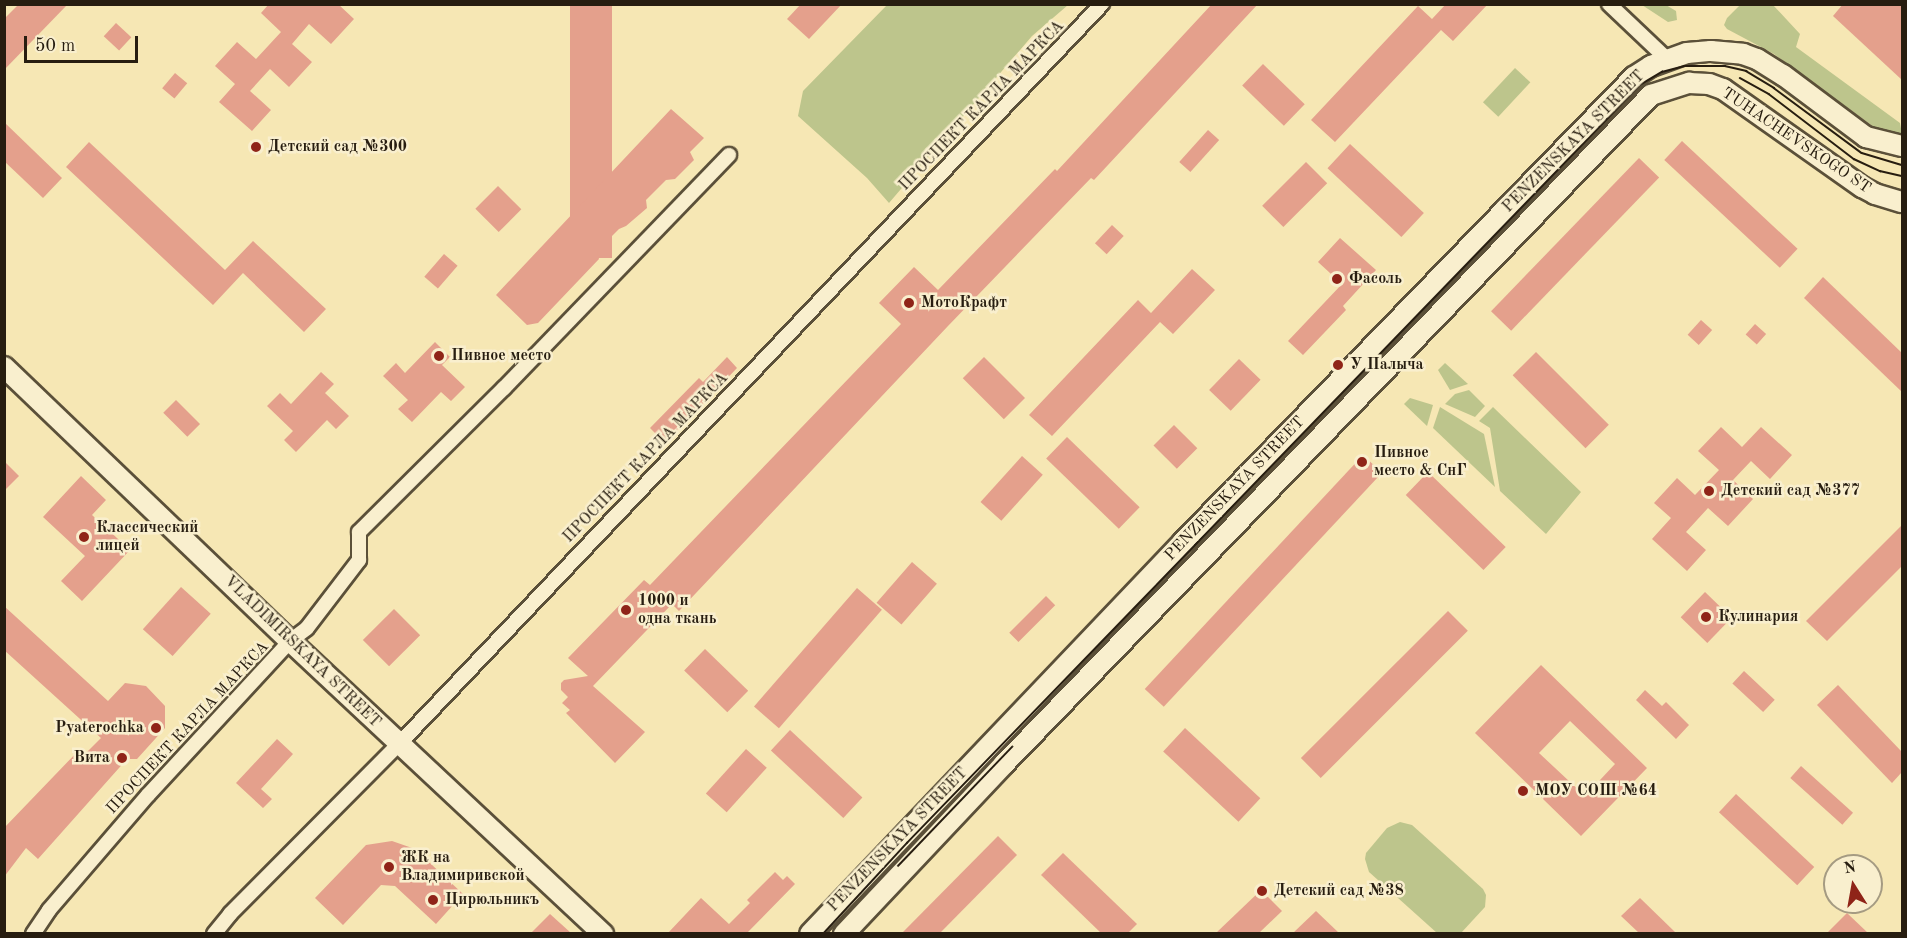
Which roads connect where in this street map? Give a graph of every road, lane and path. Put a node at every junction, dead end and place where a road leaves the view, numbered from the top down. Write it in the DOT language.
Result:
graph roads {
  1 [pos="1102,4"];
  2 [pos="1609,4"];
  3 [pos="1672,57"];
  4 [pos="1689,83"];
  5 [pos="1902,146"];
  6 [pos="729,155"];
  7 [pos="1902,202"];
  8 [pos="4,367"];
  9 [pos="290,641"];
  10 [pos="399,744"];
  11 [pos="33,933"];
  12 [pos="214,933"];
  13 [pos="603,933"];
  14 [pos="810,933"];
  15 [pos="844,933"];
  1 -- 10 [label="street, ПРОСПЕКТ КАРЛА МАРКСА"];
  2 -- 3 [label="street"];
  3 -- 4 [label="main road"];
  3 -- 5 [label="main road"];
  3 -- 14 [label="main road, PENZENSKAYA STREET"];
  4 -- 7 [label="main road, TUHACHEVSKOGO ST"];
  4 -- 15 [label="main road, PENZENSKAYA STREET"];
  6 -- 9 [label="street, ПРОСПЕКТ КАРЛА МАРКСА"];
  8 -- 9 [label="main road, VLADIMIRSKAYA STREET"];
  9 -- 10 [label="main road, VLADIMIRSKAYA STREET"];
  9 -- 11 [label="street, ПРОСПЕКТ КАРЛА МАРКСА"];
  10 -- 12 [label="street, ПРОСПЕКТ КАРЛА МАРКСА"];
  10 -- 13 [label="main road, VLADIMIRSKAYA STREET"];
}
